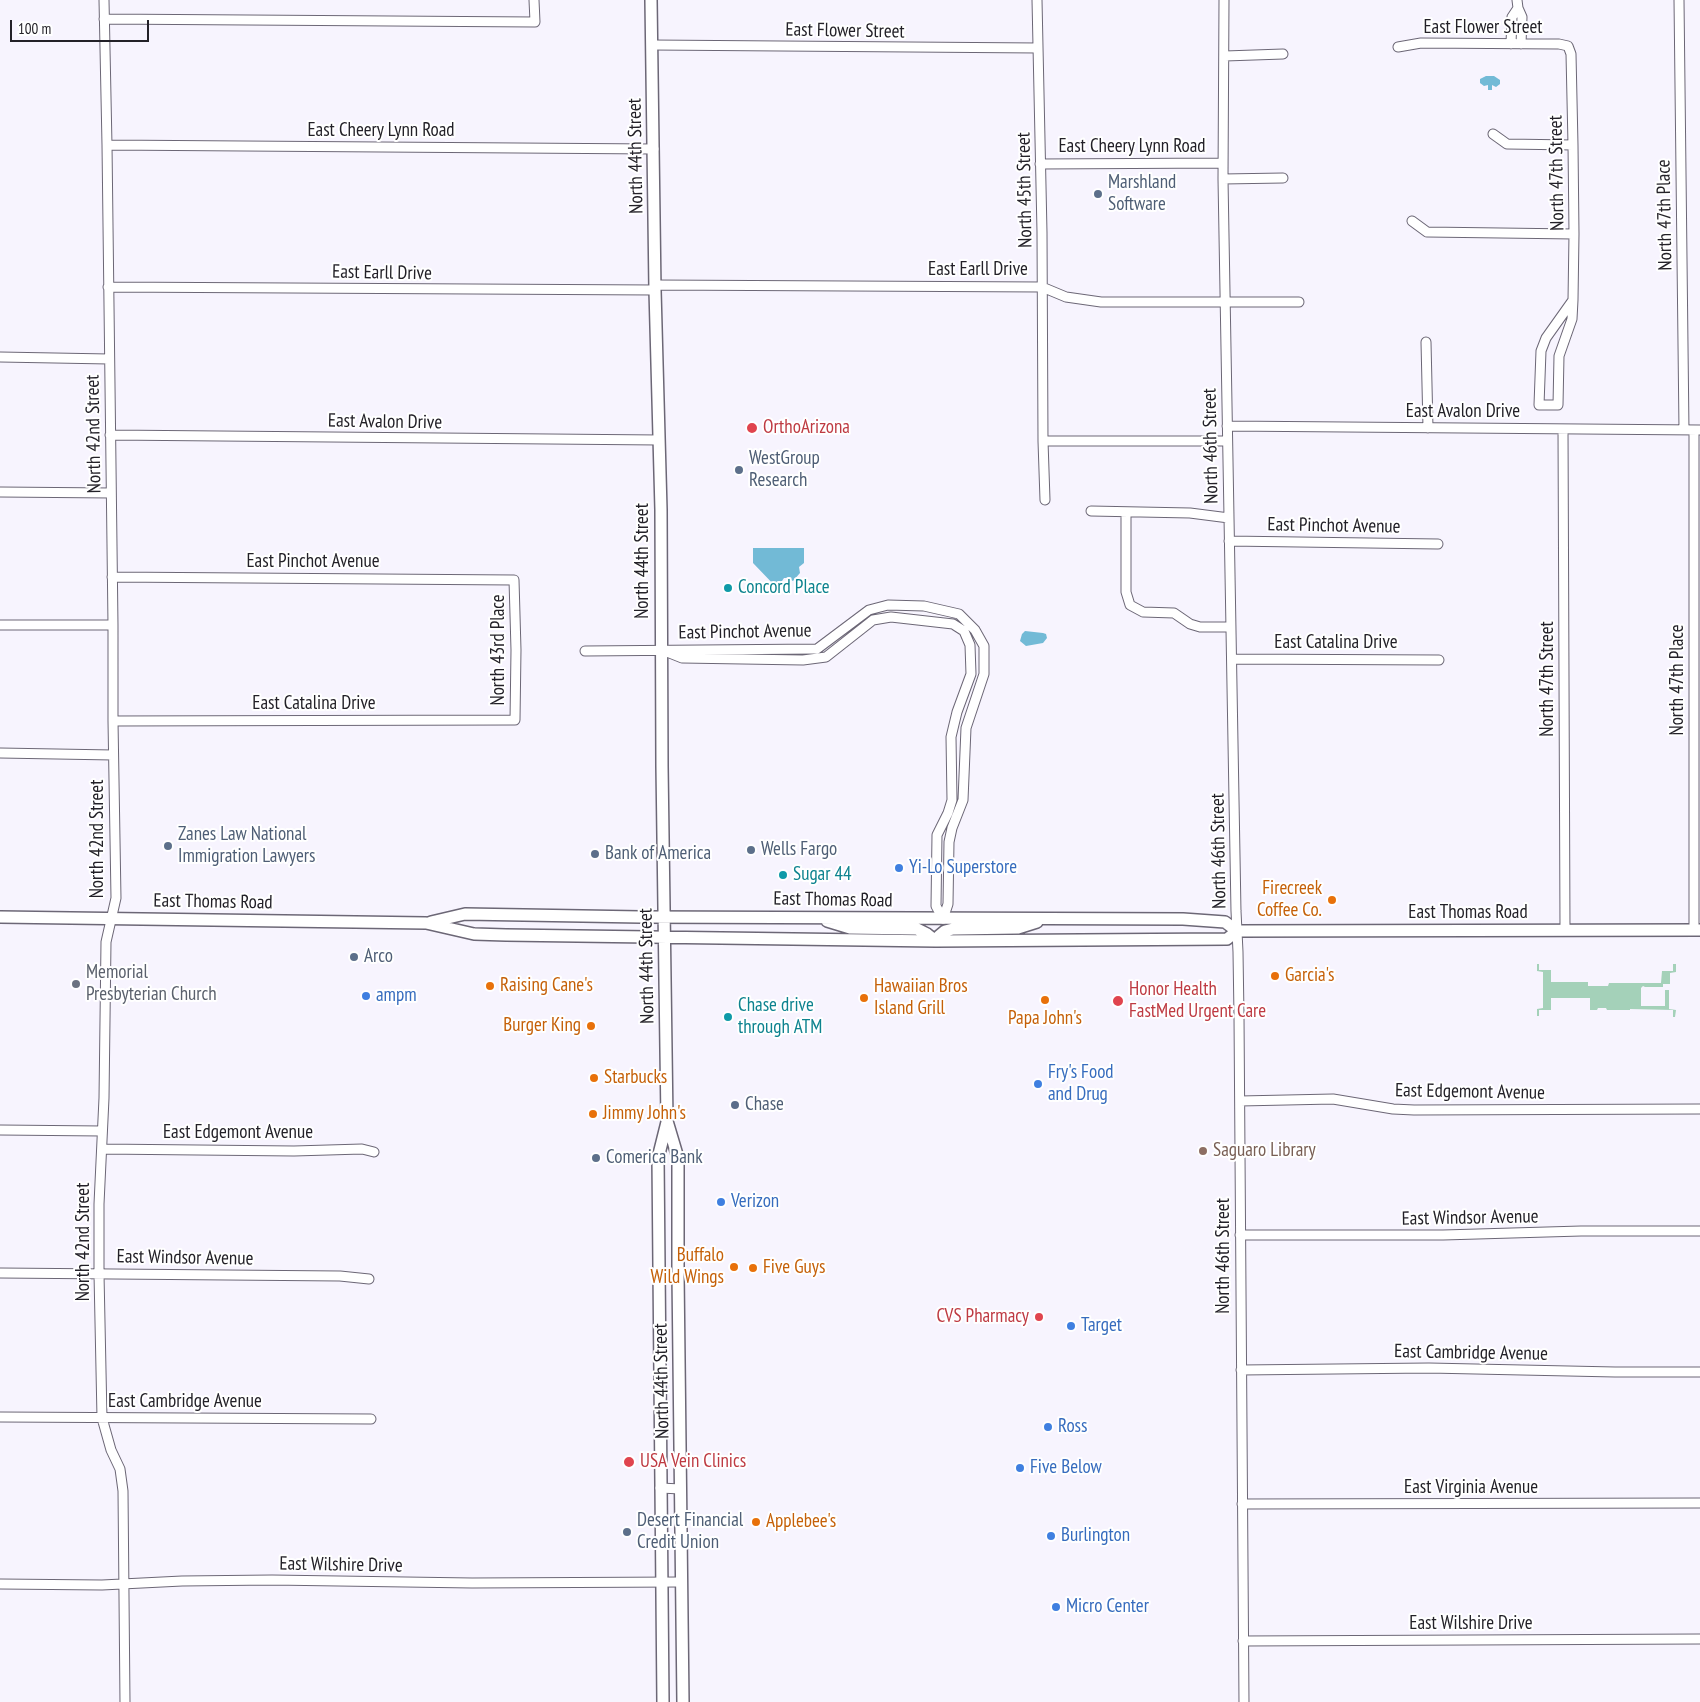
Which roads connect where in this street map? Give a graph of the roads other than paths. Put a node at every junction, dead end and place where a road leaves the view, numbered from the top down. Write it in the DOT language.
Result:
graph roads {
  1 [pos="104,0"];
  2 [pos="534,0"];
  3 [pos="651,0"];
  4 [pos="1037,0"];
  5 [pos="1224,0"];
  6 [pos="1679,0"];
  7 [pos="1517,4"];
  8 [pos="104,19"];
  9 [pos="1511,44"];
  10 [pos="1521,44"];
  11 [pos="652,45"];
  12 [pos="1568,46"];
  13 [pos="1398,47"];
  14 [pos="1038,48"];
  15 [pos="1283,54"];
  16 [pos="1225,56"];
  17 [pos="1493,134"];
  18 [pos="1573,145"];
  19 [pos="107,146"];
  20 [pos="654,149"];
  21 [pos="1223,163"];
  22 [pos="1040,164"];
  23 [pos="1283,178"];
  24 [pos="1223,179"];
  25 [pos="1412,221"];
  26 [pos="1574,234"];
  27 [pos="108,287"];
  28 [pos="1042,287"];
  29 [pos="655,288"];
  30 [pos="1573,300"];
  31 [pos="1299,302"];
  32 [pos="1225,303"];
  33 [pos="1426,342"];
  34 [pos="0,357"];
  35 [pos="109,359"];
  36 [pos="1227,426"];
  37 [pos="1428,428"];
  38 [pos="1563,429"];
  39 [pos="1684,430"];
  40 [pos="1697,430"];
  41 [pos="110,435"];
  42 [pos="658,440"];
  43 [pos="1043,441"];
  44 [pos="1227,441"];
  45 [pos="0,492"];
  46 [pos="111,493"];
  47 [pos="1045,500"];
  48 [pos="1091,512"];
  49 [pos="1126,512"];
  50 [pos="1229,518"];
  51 [pos="1229,542"];
  52 [pos="1438,544"];
  53 [pos="112,576"];
  54 [pos="514,580"];
  55 [pos="0,625"];
  56 [pos="113,625"];
  57 [pos="1231,627"];
  58 [pos="662,650"];
  59 [pos="586,651"];
  60 [pos="1232,659"];
  61 [pos="1439,660"];
  62 [pos="113,720"];
  63 [pos="515,720"];
  64 [pos="0,753"];
  65 [pos="113,755"];
  66 [pos="0,917"];
  67 [pos="664,917"];
  68 [pos="111,918"];
  69 [pos="817,918"];
  70 [pos="943,919"];
  71 [pos="1048,919"];
  72 [pos="426,923"];
  73 [pos="1565,929"];
  74 [pos="1697,930"];
  75 [pos="1237,932"];
  76 [pos="665,936"];
  77 [pos="936,941"];
  78 [pos="1240,1101"];
  79 [pos="1700,1109"];
  80 [pos="667,1121"];
  81 [pos="0,1130"];
  82 [pos="102,1131"];
  83 [pos="102,1149"];
  84 [pos="374,1152"];
  85 [pos="1700,1231"];
  86 [pos="1240,1235"];
  87 [pos="0,1273"];
  88 [pos="99,1274"];
  89 [pos="369,1279"];
  90 [pos="1241,1370"];
  91 [pos="1700,1372"];
  92 [pos="0,1417"];
  93 [pos="102,1418"];
  94 [pos="371,1419"];
  95 [pos="660,1488"];
  96 [pos="681,1489"];
  97 [pos="1700,1503"];
  98 [pos="1242,1504"];
  99 [pos="662,1582"];
  100 [pos="681,1582"];
  101 [pos="125,1583"];
  102 [pos="0,1584"];
  103 [pos="1700,1639"];
  104 [pos="1243,1641"];
  105 [pos="125,1702"];
  106 [pos="663,1702"];
  107 [pos="682,1702"];
  108 [pos="1244,1702"];
  1 -- 8 [label="street, North 42nd Street"];
  2 -- 8 [label="street"];
  3 -- 11 [label="main road, North 44th Street"];
  4 -- 14 [label="street, North 45th Street"];
  5 -- 16 [label="street, North 46th Street"];
  6 -- 39 [label="street, North 47th Place"];
  7 -- 9 [label="street"];
  7 -- 10 [label="street"];
  8 -- 19 [label="street, North 42nd Street"];
  9 -- 10 [label="street, East Flower Street"];
  9 -- 13 [label="street, East Flower Street"];
  10 -- 12 [label="street, East Flower Street"];
  11 -- 14 [label="street, East Flower Street"];
  11 -- 20 [label="main road, North 44th Street"];
  12 -- 18 [label="street, North 47th Street"];
  14 -- 22 [label="street, North 45th Street"];
  15 -- 16 [label="street"];
  16 -- 21 [label="street, North 46th Street"];
  17 -- 18 [label="street"];
  18 -- 26 [label="street, North 47th Street"];
  19 -- 20 [label="street, East Cheery Lynn Road"];
  19 -- 27 [label="street, North 42nd Street"];
  20 -- 29 [label="main road, North 44th Street"];
  21 -- 22 [label="street, East Cheery Lynn Road"];
  21 -- 24 [label="street, North 46th Street"];
  22 -- 28 [label="street, North 45th Street"];
  23 -- 24 [label="street, East Cheery Lynn Road"];
  24 -- 32 [label="street, North 46th Street"];
  25 -- 26 [label="street"];
  26 -- 30 [label="street, North 47th Street"];
  27 -- 29 [label="street, East Earll Drive"];
  27 -- 35 [label="street, North 42nd Street"];
  28 -- 29 [label="street, East Earll Drive"];
  28 -- 32 [label="street, East Earll Drive"];
  28 -- 43 [label="street, North 45th Street"];
  29 -- 42 [label="main road, North 44th Street"];
  30 -- 30 [label="street, North 47th Street"];
  31 -- 32 [label="street, East Earll Drive"];
  32 -- 36 [label="street, North 46th Street"];
  33 -- 37 [label="street"];
  34 -- 35 [label="street"];
  35 -- 41 [label="street, North 42nd Street"];
  36 -- 37 [label="street, East Avalon Drive"];
  36 -- 44 [label="street, North 46th Street"];
  37 -- 38 [label="street, East Avalon Drive"];
  38 -- 39 [label="street, East Avalon Drive"];
  38 -- 73 [label="street, North 47th Street"];
  39 -- 40 [label="street, East Avalon Drive"];
  40 -- 74 [label="street, North 47th Place"];
  41 -- 42 [label="street, East Avalon Drive"];
  41 -- 46 [label="street, North 42nd Street"];
  42 -- 58 [label="main road, North 44th Street"];
  43 -- 44 [label="street"];
  43 -- 47 [label="street, North 45th Street"];
  44 -- 50 [label="street, North 46th Street"];
  45 -- 46 [label="street"];
  46 -- 53 [label="street, North 42nd Street"];
  48 -- 49 [label="street"];
  49 -- 50 [label="street"];
  49 -- 57 [label="street"];
  50 -- 51 [label="street, North 46th Street"];
  51 -- 52 [label="street, East Pinchot Avenue"];
  51 -- 57 [label="street, North 46th Street"];
  53 -- 54 [label="street, East Pinchot Avenue"];
  53 -- 56 [label="street, North 42nd Street"];
  54 -- 63 [label="street, North 43rd Place"];
  55 -- 56 [label="street"];
  56 -- 62 [label="street, North 42nd Street"];
  57 -- 60 [label="street, North 46th Street"];
  58 -- 59 [label="street, East Pinchot Avenue"];
  58 -- 67 [label="main road, North 44th Street"];
  58 -- 70 [label="street, East Pinchot Avenue"];
  58 -- 70 [label="street, East Pinchot Avenue"];
  60 -- 61 [label="street, East Catalina Drive"];
  60 -- 75 [label="street, North 46th Street"];
  62 -- 63 [label="street, East Catalina Drive"];
  62 -- 65 [label="street, North 42nd Street"];
  64 -- 65 [label="street"];
  65 -- 68 [label="street, North 42nd Street"];
  66 -- 68 [label="main road, East Thomas Road"];
  67 -- 69 [label="main road, East Thomas Road"];
  67 -- 72 [label="main road, East Thomas Road"];
  67 -- 76 [label="main road, North 44th Street"];
  68 -- 72 [label="main road, East Thomas Road"];
  68 -- 82 [label="street, North 42nd Street"];
  69 -- 70 [label="main road, East Thomas Road"];
  69 -- 77 [label="main road"];
  70 -- 71 [label="main road, East Thomas Road"];
  71 -- 75 [label="main road, East Thomas Road"];
  71 -- 77 [label="main road"];
  72 -- 76 [label="main road, East Thomas Road"];
  73 -- 74 [label="main road, East Thomas Road"];
  73 -- 75 [label="main road, East Thomas Road"];
  75 -- 77 [label="main road, East Thomas Road"];
  75 -- 78 [label="street, North 46th Street"];
  76 -- 77 [label="main road, East Thomas Road"];
  76 -- 80 [label="main road, North 44th Street"];
  78 -- 79 [label="street, East Edgemont Avenue"];
  78 -- 86 [label="street, North 46th Street"];
  80 -- 95 [label="main road, North 44th Street"];
  80 -- 96 [label="main road, North 44th Street"];
  81 -- 82 [label="street"];
  82 -- 83 [label="street, North 42nd Street"];
  83 -- 84 [label="street, East Edgemont Avenue"];
  83 -- 88 [label="street, North 42nd Street"];
  85 -- 86 [label="street, East Windsor Avenue"];
  86 -- 90 [label="street, North 46th Street"];
  87 -- 88 [label="street, East Windsor Avenue"];
  88 -- 89 [label="street, East Windsor Avenue"];
  88 -- 93 [label="street, North 42nd Street"];
  90 -- 91 [label="street, East Cambridge Avenue"];
  90 -- 98 [label="street, North 46th Street"];
  92 -- 93 [label="street, East Cambridge Avenue"];
  93 -- 94 [label="street, East Cambridge Avenue"];
  93 -- 101 [label="street, North 42nd Street"];
  95 -- 96 [label="street"];
  95 -- 99 [label="main road, North 44th Street"];
  96 -- 100 [label="main road, North 44th Street"];
  97 -- 98 [label="street, East Virginia Avenue"];
  98 -- 104 [label="street, North 46th Street"];
  99 -- 100 [label="street, East Wilshire Drive"];
  99 -- 101 [label="street, East Wilshire Drive"];
  99 -- 106 [label="main road, North 44th Street"];
  100 -- 107 [label="main road, North 44th Street"];
  101 -- 102 [label="street, East Wilshire Drive"];
  101 -- 105 [label="street, North 42nd Street"];
  103 -- 104 [label="street, East Wilshire Drive"];
  104 -- 108 [label="street, North 46th Street"];
}
